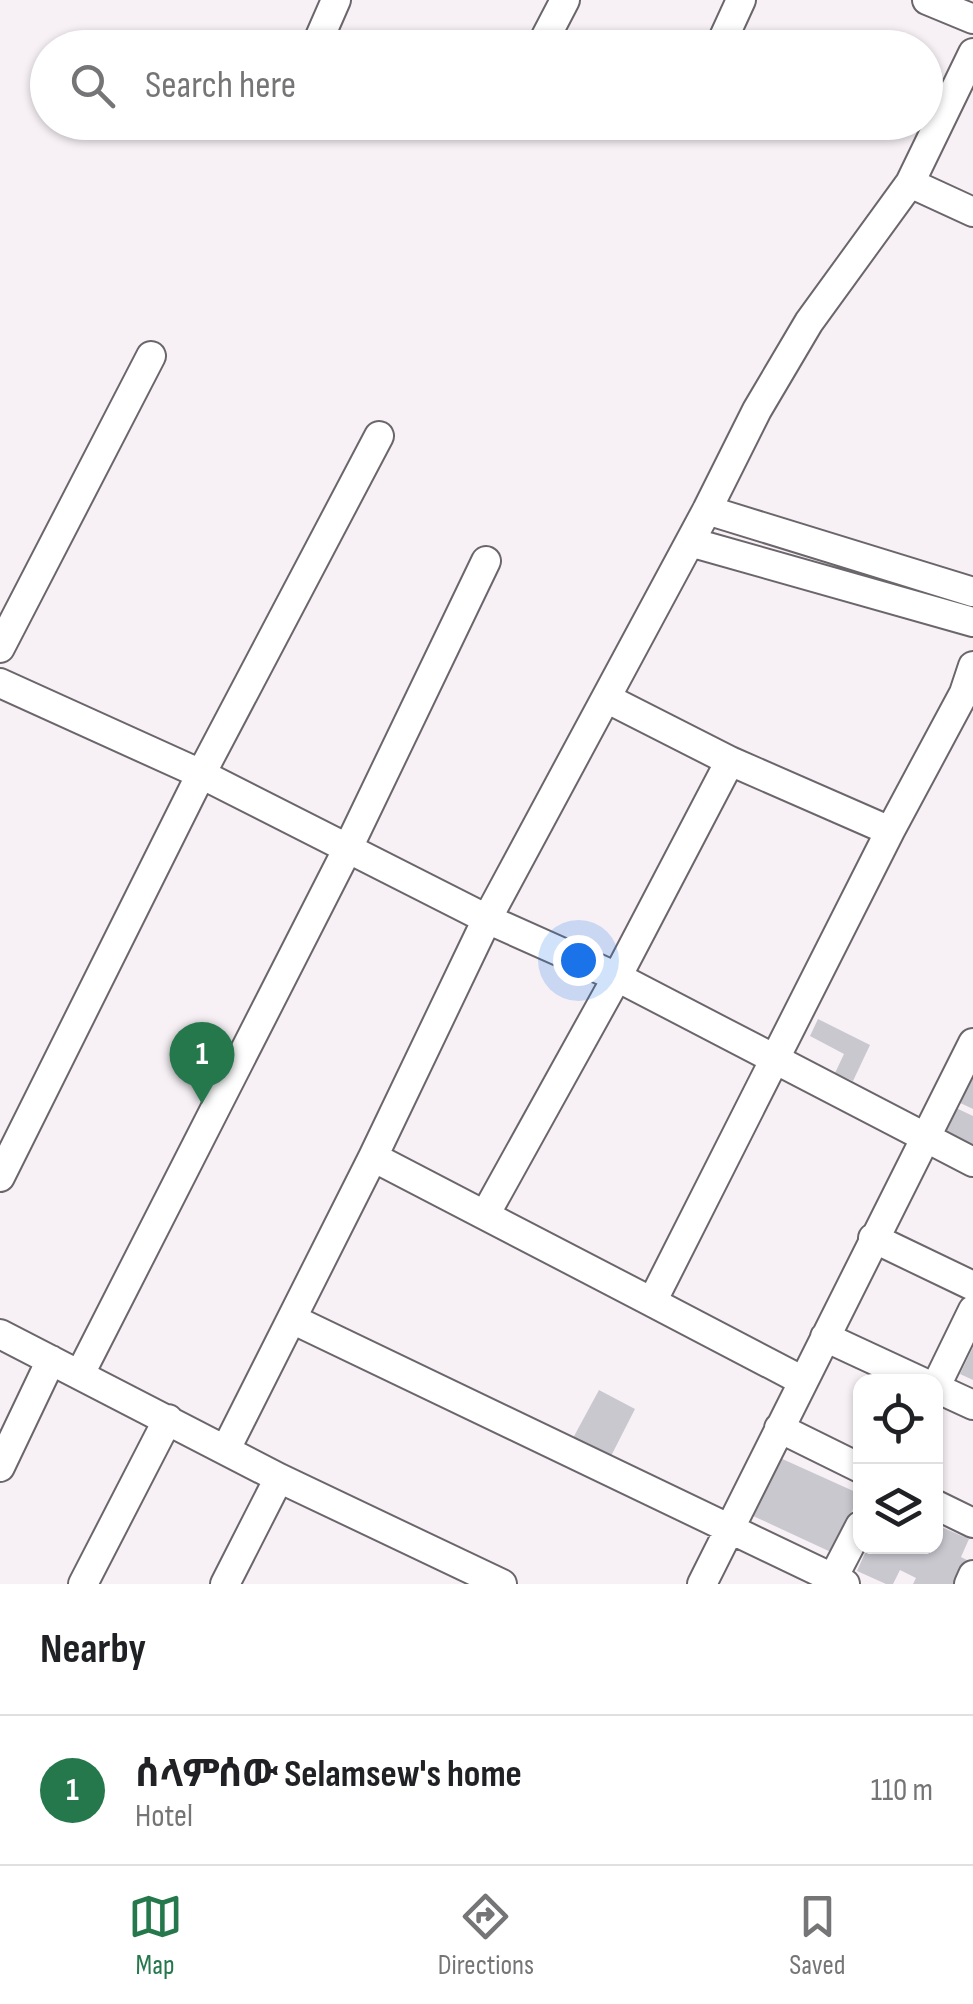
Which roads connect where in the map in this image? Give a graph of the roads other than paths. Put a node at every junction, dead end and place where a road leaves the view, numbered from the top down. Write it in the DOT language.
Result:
graph roads {
  1 [pos="336,0"];
  2 [pos="565,0"];
  3 [pos="741,0"];
  4 [pos="927,0"];
  5 [pos="973,18"];
  6 [pos="323,30"];
  7 [pos="549,30"];
  8 [pos="727,30"];
  9 [pos="973,52"];
  10 [pos="943,115"];
  11 [pos="931,140"];
  12 [pos="910,184"];
  13 [pos="973,212"];
  14 [pos="151,356"];
  15 [pos="379,436"];
  16 [pos="707,510"];
  17 [pos="690,542"];
  18 [pos="486,561"];
  19 [pos="973,592"];
  20 [pos="973,622"];
  21 [pos="0,648"];
  22 [pos="973,666"];
  23 [pos="0,682"];
  24 [pos="969,695"];
  25 [pos="606,698"];
  26 [pos="730,761"];
  27 [pos="200,774"];
  28 [pos="890,831"];
  29 [pos="348,848"];
  30 [pos="487,920"];
  31 [pos="618,977"];
  32 [pos="973,1043"];
  33 [pos="774,1058"];
  34 [pos="924,1136"];
  35 [pos="373,1156"];
  36 [pos="973,1162"];
  37 [pos="0,1177"];
  38 [pos="485,1216"];
  39 [pos="873,1238"];
  40 [pos="973,1286"];
  41 [pos="652,1302"];
  42 [pos="973,1310"];
  43 [pos="292,1318"];
  44 [pos="0,1334"];
  45 [pos="824,1337"];
  46 [pos="50,1360"];
  47 [pos="80,1374"];
  48 [pos="905,1374"];
  49 [pos="942,1374"];
  50 [pos="803,1380"];
  51 [pos="943,1390"];
  52 [pos="973,1405"];
  53 [pos="168,1420"];
  54 [pos="779,1428"];
  55 [pos="226,1448"];
  56 [pos="853,1465"];
  57 [pos="0,1466"];
  58 [pos="279,1478"];
  59 [pos="943,1508"];
  60 [pos="973,1523"];
  61 [pos="730,1528"];
  62 [pos="853,1544"];
  63 [pos="973,1575"];
  64 [pos="839,1581"];
  65 [pos="490,1582"];
  66 [pos="83,1584"];
  67 [pos="225,1584"];
  68 [pos="702,1584"];
  69 [pos="969,1584"];
  1 -- 6 [label="street"];
  2 -- 7 [label="street"];
  3 -- 8 [label="street"];
  4 -- 5 [label="street"];
  9 -- 10 [label="street"];
  11 -- 12 [label="street"];
  12 -- 13 [label="street"];
  12 -- 16 [label="street"];
  14 -- 21 [label="street"];
  15 -- 27 [label="street"];
  16 -- 17 [label="street"];
  16 -- 19 [label="street"];
  17 -- 20 [label="street"];
  17 -- 25 [label="street"];
  18 -- 29 [label="street"];
  22 -- 24 [label="street"];
  23 -- 27 [label="street"];
  24 -- 28 [label="street"];
  25 -- 26 [label="street"];
  25 -- 30 [label="street"];
  26 -- 28 [label="street"];
  26 -- 31 [label="street"];
  27 -- 29 [label="street"];
  27 -- 37 [label="street"];
  28 -- 33 [label="street"];
  29 -- 30 [label="street"];
  29 -- 47 [label="street"];
  30 -- 31 [label="street"];
  30 -- 35 [label="street"];
  31 -- 33 [label="street"];
  31 -- 38 [label="street"];
  32 -- 34 [label="street"];
  33 -- 34 [label="street"];
  33 -- 41 [label="street"];
  34 -- 36 [label="street"];
  34 -- 39 [label="street"];
  35 -- 38 [label="street"];
  35 -- 43 [label="street"];
  38 -- 41 [label="street"];
  39 -- 40 [label="street"];
  39 -- 45 [label="street"];
  41 -- 50 [label="street"];
  42 -- 49 [label="street"];
  43 -- 55 [label="street"];
  43 -- 61 [label="street"];
  44 -- 46 [label="street"];
  45 -- 48 [label="street"];
  45 -- 50 [label="street"];
  46 -- 47 [label="street"];
  46 -- 57 [label="street"];
  47 -- 53 [label="street"];
  50 -- 54 [label="street"];
  51 -- 52 [label="street"];
  53 -- 55 [label="street"];
  53 -- 66 [label="street"];
  54 -- 56 [label="street"];
  54 -- 61 [label="street"];
  55 -- 58 [label="street"];
  58 -- 65 [label="street"];
  58 -- 67 [label="street"];
  59 -- 60 [label="street"];
  61 -- 64 [label="street"];
  61 -- 68 [label="street"];
  62 -- 64 [label="street"];
  63 -- 69 [label="street"];
}
